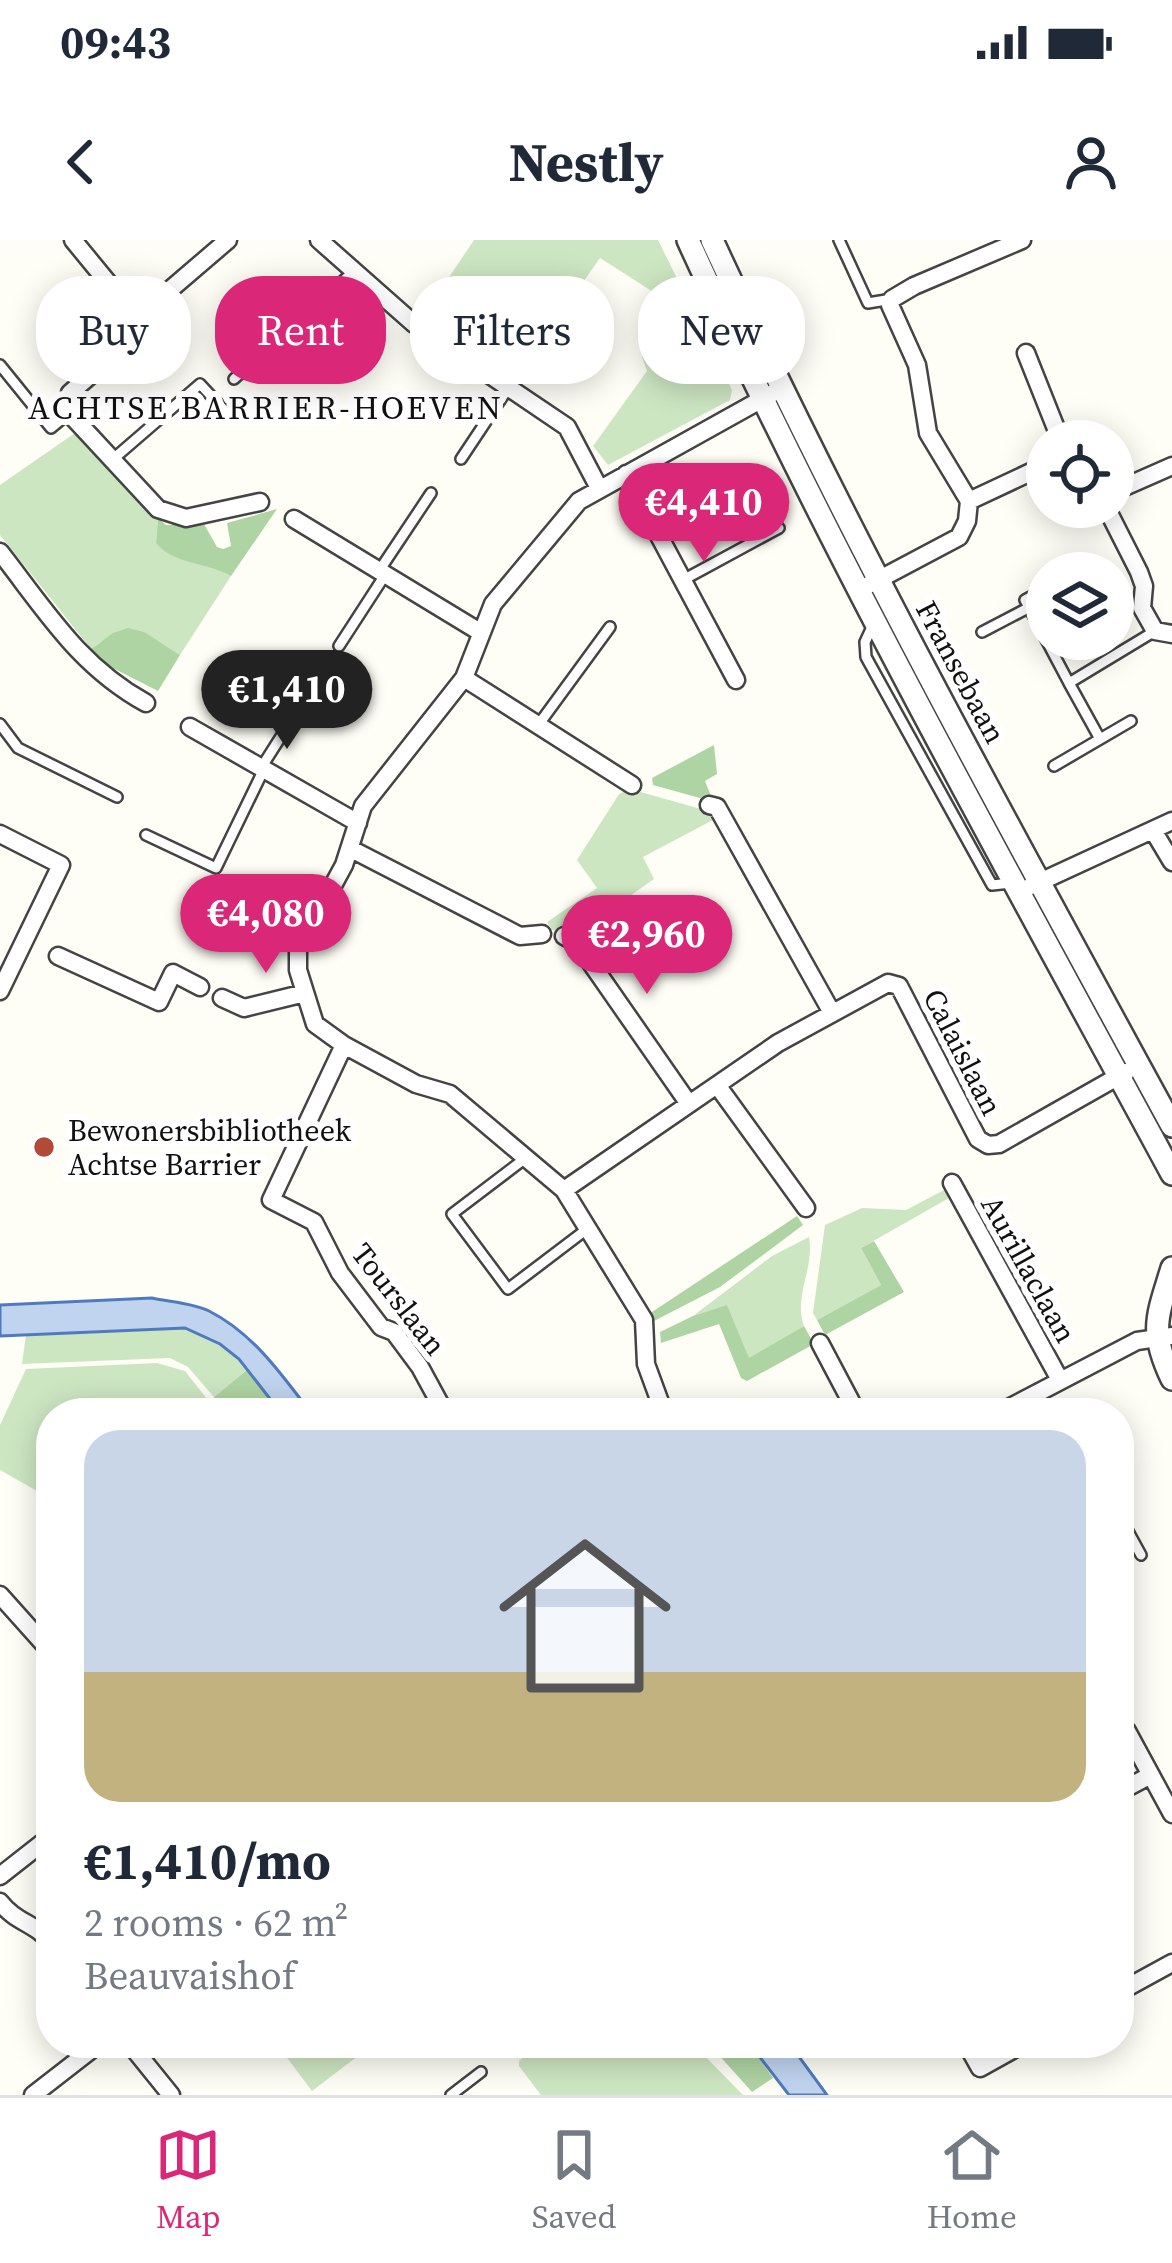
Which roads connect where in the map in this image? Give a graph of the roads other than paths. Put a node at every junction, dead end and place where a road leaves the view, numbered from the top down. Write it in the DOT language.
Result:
graph roads {
  1 [pos="73,240"];
  2 [pos="228,240"];
  3 [pos="319,240"];
  4 [pos="688,240"];
  5 [pos="712,240"];
  6 [pos="838,240"];
  7 [pos="1022,240"];
  8 [pos="354,271"];
  9 [pos="103,276"];
  10 [pos="185,276"];
  11 [pos="348,276"];
  12 [pos="892,298"];
  13 [pos="1026,353"];
  14 [pos="0,365"];
  15 [pos="80,384"];
  16 [pos="509,387"];
  17 [pos="771,395"];
  18 [pos="226,412"];
  19 [pos="69,413"];
  20 [pos="1053,420"];
  21 [pos="461,459"];
  22 [pos="112,460"];
  23 [pos="1172,466"];
  24 [pos="626,474"];
  25 [pos="1026,474"];
  26 [pos="1134,483"];
  27 [pos="599,488"];
  28 [pos="431,493"];
  29 [pos="968,501"];
  30 [pos="260,502"];
  31 [pos="294,519"];
  32 [pos="779,528"];
  33 [pos="1117,528"];
  34 [pos="0,551"];
  35 [pos="382,573"];
  36 [pos="682,581"];
  37 [pos="869,586"];
  38 [pos="1026,609"];
  39 [pos="610,627"];
  40 [pos="480,632"];
  41 [pos="982,632"];
  42 [pos="1164,633"];
  43 [pos="339,646"];
  44 [pos="1056,660"];
  45 [pos="464,678"];
  46 [pos="736,680"];
  47 [pos="315,682"];
  48 [pos="1069,683"];
  49 [pos="146,703"];
  50 [pos="1131,722"];
  51 [pos="0,724"];
  52 [pos="538,725"];
  53 [pos="190,728"];
  54 [pos="1100,739"];
  55 [pos="1054,766"];
  56 [pos="263,768"];
  57 [pos="632,785"];
  58 [pos="117,797"];
  59 [pos="709,805"];
  60 [pos="1172,821"];
  61 [pos="358,823"];
  62 [pos="1154,832"];
  63 [pos="0,834"];
  64 [pos="146,835"];
  65 [pos="351,849"];
  66 [pos="1172,862"];
  67 [pos="1025,886"];
  68 [pos="542,934"];
  69 [pos="564,936"];
  70 [pos="58,956"];
  71 [pos="200,987"];
  72 [pos="0,991"];
  73 [pos="305,993"];
  74 [pos="222,998"];
  75 [pos="831,1011"];
  76 [pos="344,1045"];
  77 [pos="1129,1070"];
  78 [pos="717,1085"];
  79 [pos="689,1104"];
  80 [pos="1172,1126"];
  81 [pos="527,1157"];
  82 [pos="1172,1174"];
  83 [pos="952,1183"];
  84 [pos="564,1190"];
  85 [pos="806,1208"];
  86 [pos="587,1229"];
  87 [pos="1172,1268"];
  88 [pos="1164,1337"];
  89 [pos="820,1342"];
  90 [pos="1172,1379"];
  91 [pos="1060,1380"];
  92 [pos="437,1398"];
  93 [pos="658,1398"];
  94 [pos="849,1398"];
  95 [pos="1027,1398"];
  96 [pos="1134,1542"];
  97 [pos="1141,1555"];
  98 [pos="0,1594"];
  99 [pos="36,1635"];
  100 [pos="1134,1745"];
  101 [pos="1151,1774"];
  102 [pos="1134,1784"];
  103 [pos="1170,1804"];
  104 [pos="36,1848"];
  105 [pos="0,1876"];
  106 [pos="0,1902"];
  107 [pos="6,1922"];
  108 [pos="36,1930"];
  109 [pos="1172,1963"];
  110 [pos="1134,1983"];
  111 [pos="82,2058"];
  112 [pos="142,2058"];
  113 [pos="974,2058"];
  114 [pos="998,2058"];
  115 [pos="482,2072"];
  116 [pos="41,2092"];
  117 [pos="171,2095"];
  118 [pos="451,2095"];
  1 -- 9 [label="street"];
  2 -- 10 [label="street"];
  3 -- 8 [label="street"];
  4 -- 17 [label="street, Fransebaan"];
  5 -- 17 [label="street, Fransebaan"];
  6 -- 12 [label="lane"];
  7 -- 12 [label="street"];
  8 -- 11 [label="lane"];
  8 -- 16 [label="street"];
  12 -- 29 [label="street"];
  13 -- 20 [label="street"];
  14 -- 19 [label="lane"];
  15 -- 19 [label="street"];
  16 -- 21 [label="lane"];
  16 -- 27 [label="street"];
  17 -- 24 [label="street"];
  17 -- 37 [label="street, Fransebaan"];
  18 -- 22 [label="lane"];
  19 -- 22 [label="street"];
  22 -- 30 [label="street"];
  23 -- 26 [label="street"];
  24 -- 27 [label="street"];
  24 -- 36 [label="street"];
  25 -- 29 [label="street"];
  27 -- 40 [label="street"];
  28 -- 35 [label="lane"];
  29 -- 37 [label="street"];
  31 -- 35 [label="street"];
  32 -- 36 [label="lane"];
  33 -- 42 [label="street"];
  34 -- 49 [label="street"];
  35 -- 40 [label="street"];
  35 -- 43 [label="lane"];
  36 -- 46 [label="street"];
  37 -- 67 [label="street, Fransebaan"];
  37 -- 67 [label="street, Fransebaan"];
  38 -- 41 [label="lane"];
  39 -- 52 [label="lane"];
  40 -- 45 [label="street"];
  42 -- 48 [label="lane"];
  44 -- 48 [label="lane"];
  45 -- 52 [label="street"];
  45 -- 61 [label="street"];
  47 -- 56 [label="lane"];
  48 -- 54 [label="lane"];
  50 -- 54 [label="lane"];
  51 -- 58 [label="lane"];
  52 -- 57 [label="street"];
  53 -- 56 [label="street"];
  54 -- 55 [label="lane"];
  56 -- 61 [label="street"];
  56 -- 64 [label="lane"];
  59 -- 75 [label="street"];
  60 -- 62 [label="street"];
  61 -- 65 [label="street"];
  62 -- 66 [label="street"];
  62 -- 67 [label="street"];
  63 -- 72 [label="street"];
  65 -- 68 [label="street"];
  65 -- 73 [label="street"];
  67 -- 77 [label="street, Fransebaan"];
  69 -- 79 [label="street"];
  70 -- 71 [label="street"];
  73 -- 74 [label="street"];
  73 -- 76 [label="street"];
  75 -- 77 [label="street, Calaislaan"];
  75 -- 78 [label="street, Calaislaan"];
  76 -- 81 [label="street"];
  76 -- 92 [label="street, Tourslaan"];
  77 -- 80 [label="street, Fransebaan"];
  77 -- 82 [label="street, Fransebaan"];
  78 -- 79 [label="street, Calaislaan"];
  78 -- 85 [label="street"];
  79 -- 84 [label="street, Calaislaan"];
  81 -- 84 [label="street"];
  81 -- 86 [label="lane"];
  83 -- 91 [label="street, Aurillaclaan"];
  84 -- 86 [label="street"];
  86 -- 93 [label="street"];
  87 -- 88 [label="street"];
  88 -- 90 [label="street"];
  88 -- 91 [label="street"];
  89 -- 94 [label="street"];
  91 -- 95 [label="street"];
  96 -- 97 [label="lane"];
  98 -- 99 [label="street"];
  100 -- 101 [label="street"];
  101 -- 102 [label="street"];
  101 -- 103 [label="street"];
  104 -- 105 [label="street"];
  106 -- 107 [label="street"];
  107 -- 108 [label="street"];
  109 -- 110 [label="street"];
  111 -- 116 [label="street"];
  112 -- 117 [label="street"];
  113 -- 114 [label="street"];
  115 -- 118 [label="lane"];
}
